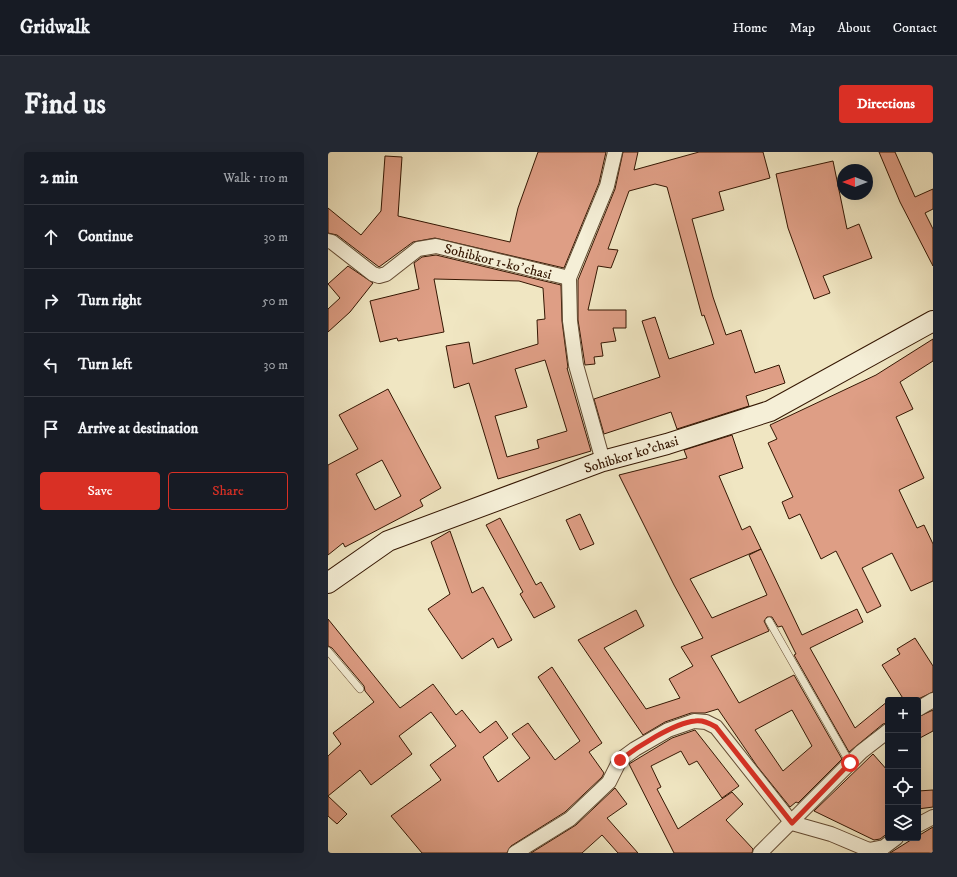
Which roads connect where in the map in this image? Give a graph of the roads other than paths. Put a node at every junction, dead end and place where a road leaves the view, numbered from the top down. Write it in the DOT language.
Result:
graph roads {
  1 [pos="615,152"];
  2 [pos="328,241"];
  3 [pos="569,278"];
  4 [pos="933,321"];
  5 [pos="603,461"];
  6 [pos="328,583"];
  7 [pos="769,621"];
  8 [pos="328,651"];
  9 [pos="360,689"];
  10 [pos="933,700"];
  11 [pos="921,707"];
  12 [pos="885,733"];
  13 [pos="850,763"];
  14 [pos="933,817"];
  15 [pos="792,823"];
  16 [pos="921,823"];
  17 [pos="892,841"];
  18 [pos="515,853"];
  19 [pos="760,853"];
  1 -- 3 [label="street"];
  2 -- 3 [label="street, Sohibkor 1-koʼchasi"];
  3 -- 5 [label="street"];
  4 -- 5 [label="street, Sohibkor ko'chasi"];
  5 -- 6 [label="street, Sohibkor ko'chasi"];
  7 -- 13 [label="lane"];
  8 -- 9 [label="lane"];
  10 -- 11 [label="street"];
  12 -- 13 [label="street"];
  13 -- 15 [label="street"];
  14 -- 16 [label="street"];
  15 -- 17 [label="street"];
  15 -- 18 [label="street"];
  15 -- 19 [label="street"];
}
